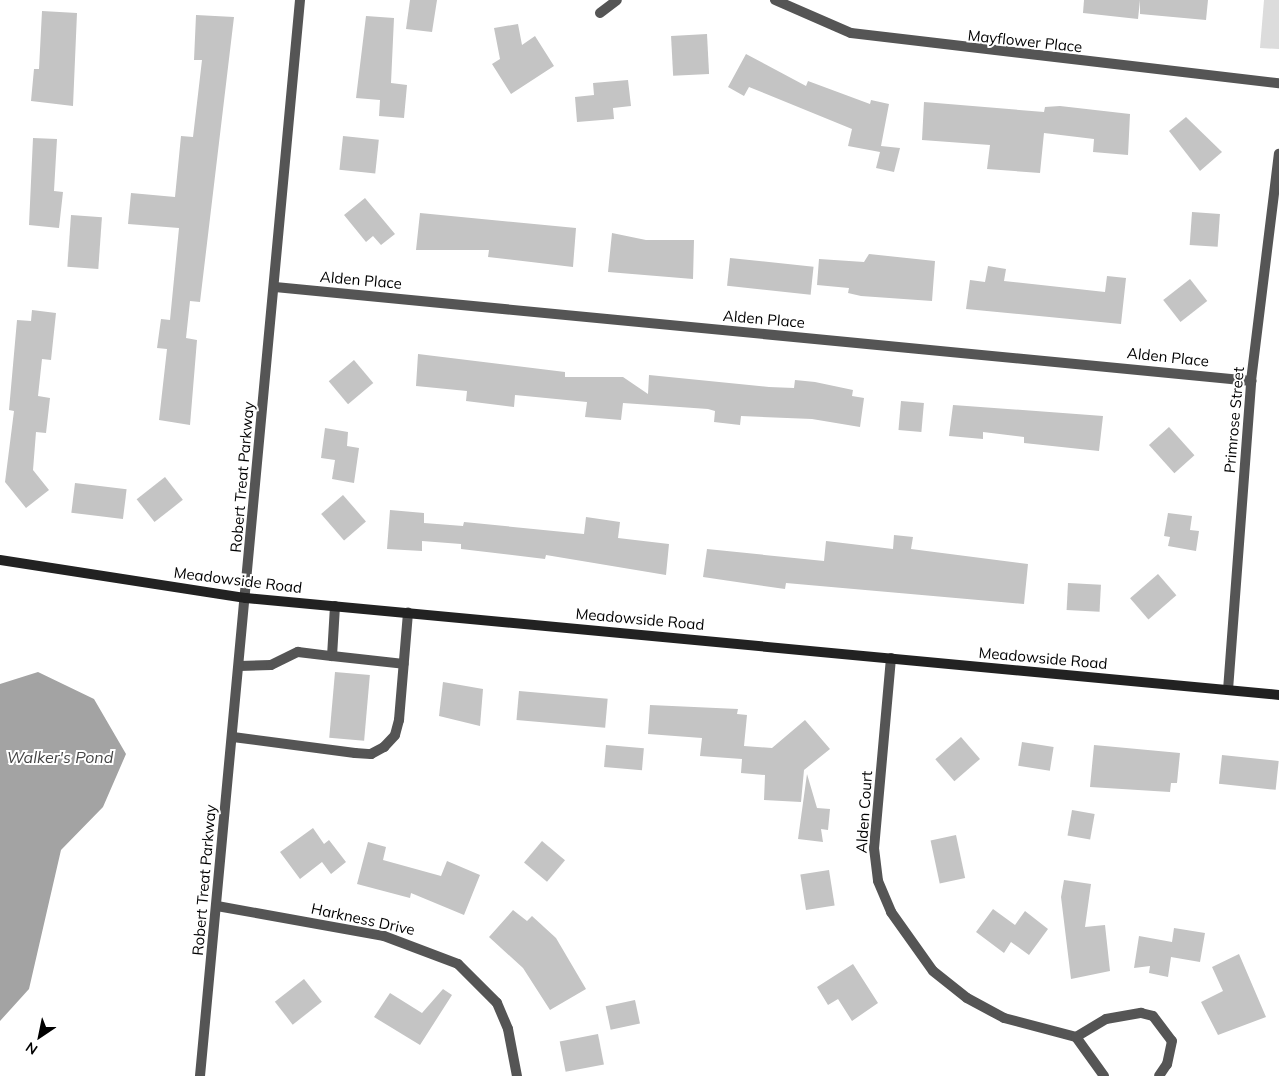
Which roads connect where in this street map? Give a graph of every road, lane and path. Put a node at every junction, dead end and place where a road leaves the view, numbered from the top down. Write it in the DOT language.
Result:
graph roads {
  1 [pos="300,0"];
  2 [pos="617,0"];
  3 [pos="775,0"];
  4 [pos="600,13"];
  5 [pos="1279,83"];
  6 [pos="1279,154"];
  7 [pos="275,287"];
  8 [pos="1251,381"];
  9 [pos="0,560"];
  10 [pos="246,598"];
  11 [pos="335,606"];
  12 [pos="408,612"];
  13 [pos="332,656"];
  14 [pos="892,658"];
  15 [pos="404,664"];
  16 [pos="239,666"];
  17 [pos="1228,690"];
  18 [pos="1279,695"];
  19 [pos="232,737"];
  20 [pos="217,906"];
  21 [pos="1076,1037"];
  22 [pos="200,1076"];
  23 [pos="517,1076"];
  24 [pos="1104,1076"];
  25 [pos="1158,1076"];
  1 -- 7 [label="street, Robert Treat Parkway"];
  2 -- 4 [label="street"];
  3 -- 5 [label="street, Mayflower Place"];
  6 -- 8 [label="street, Primrose Street"];
  7 -- 8 [label="street, Alden Place"];
  7 -- 10 [label="street, Robert Treat Parkway"];
  8 -- 17 [label="street, Primrose Street"];
  9 -- 10 [label="main road, Meadowside Road"];
  10 -- 11 [label="main road, Meadowside Road"];
  10 -- 16 [label="street, Robert Treat Parkway"];
  11 -- 12 [label="main road, Meadowside Road"];
  11 -- 13 [label="street"];
  12 -- 14 [label="main road, Meadowside Road"];
  12 -- 15 [label="street"];
  13 -- 15 [label="street"];
  13 -- 16 [label="street"];
  14 -- 17 [label="main road, Meadowside Road"];
  14 -- 21 [label="street, Alden Court"];
  15 -- 19 [label="street"];
  16 -- 19 [label="street, Robert Treat Parkway"];
  17 -- 18 [label="main road, Meadowside Road"];
  19 -- 20 [label="street, Robert Treat Parkway"];
  20 -- 22 [label="street, Robert Treat Parkway"];
  20 -- 23 [label="street, Harkness Drive"];
  21 -- 24 [label="street"];
  21 -- 25 [label="street"];
}
